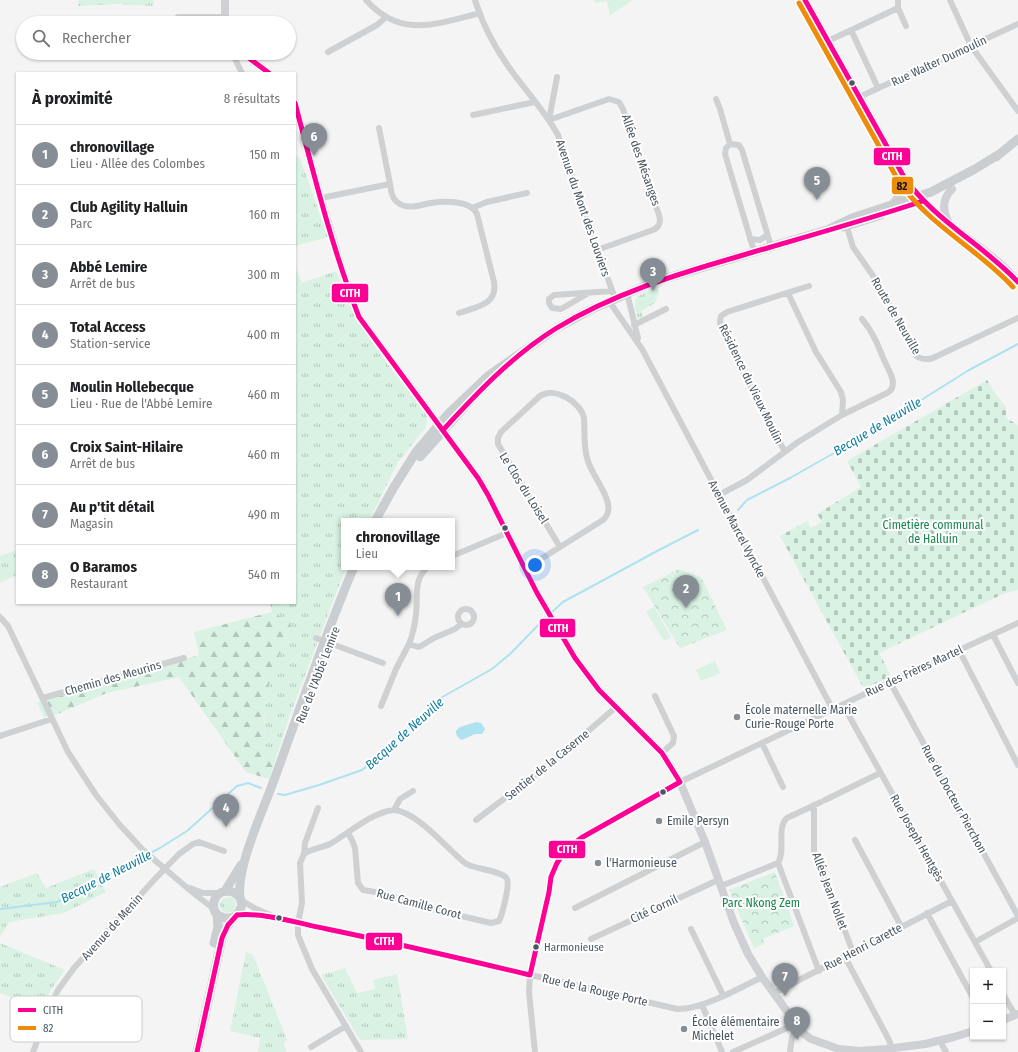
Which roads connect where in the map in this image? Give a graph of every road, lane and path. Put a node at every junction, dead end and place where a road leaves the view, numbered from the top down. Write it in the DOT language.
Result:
graph roads {
  1 [pos="225,0"];
  2 [pos="366,0"];
  3 [pos="475,0"];
  4 [pos="805,0"];
  5 [pos="898,0"];
  6 [pos="950,0"];
  7 [pos="898,8"];
  8 [pos="480,13"];
  9 [pos="225,16"];
  10 [pos="386,17"];
  11 [pos="1018,24"];
  12 [pos="906,26"];
  13 [pos="851,30"];
  14 [pos="828,41"];
  15 [pos="971,46"];
  16 [pos="328,52"];
  17 [pos="236,60"];
  18 [pos="251,60"];
  19 [pos="242,72"];
  20 [pos="267,72"];
  21 [pos="557,77"];
  22 [pos="878,88"];
  23 [pos="859,97"];
  24 [pos="716,99"];
  25 [pos="535,102"];
  26 [pos="296,107"];
  27 [pos="1018,111"];
  28 [pos="473,115"];
  29 [pos="549,120"];
  30 [pos="379,128"];
  31 [pos="1018,138"];
  32 [pos="730,144"];
  33 [pos="1001,153"];
  34 [pos="896,161"];
  35 [pos="390,184"];
  36 [pos="952,189"];
  37 [pos="527,193"];
  38 [pos="321,198"];
  39 [pos="920,199"];
  40 [pos="890,206"];
  41 [pos="472,208"];
  42 [pos="846,224"];
  43 [pos="953,226"];
  44 [pos="767,235"];
  45 [pos="750,239"];
  46 [pos="771,246"];
  47 [pos="596,250"];
  48 [pos="754,252"];
  49 [pos="1018,282"];
  50 [pos="810,286"];
  51 [pos="628,293"];
  52 [pos="788,293"];
  53 [pos="587,294"];
  54 [pos="612,297"];
  55 [pos="666,309"];
  56 [pos="459,313"];
  57 [pos="1018,318"];
  58 [pos="862,319"];
  59 [pos="634,325"];
  60 [pos="642,349"];
  61 [pos="842,416"];
  62 [pos="441,427"];
  63 [pos="785,452"];
  64 [pos="719,495"];
  65 [pos="377,518"];
  66 [pos="383,518"];
  67 [pos="507,533"];
  68 [pos="560,547"];
  69 [pos="455,555"];
  70 [pos="525,569"];
  71 [pos="353,570"];
  72 [pos="359,570"];
  73 [pos="425,570"];
  74 [pos="0,617"];
  75 [pos="1018,623"];
  76 [pos="461,624"];
  77 [pos="993,635"];
  78 [pos="324,641"];
  79 [pos="409,644"];
  80 [pos="959,650"];
  81 [pos="184,658"];
  82 [pos="383,663"];
  83 [pos="890,682"];
  84 [pos="1018,683"];
  85 [pos="655,696"];
  86 [pos="42,698"];
  87 [pos="843,704"];
  88 [pos="381,706"];
  89 [pos="616,707"];
  90 [pos="833,710"];
  91 [pos="52,718"];
  92 [pos="0,736"];
  93 [pos="762,743"];
  94 [pos="662,753"];
  95 [pos="1018,765"];
  96 [pos="880,773"];
  97 [pos="680,782"];
  98 [pos="783,787"];
  99 [pos="413,791"];
  100 [pos="814,805"];
  101 [pos="318,808"];
  102 [pos="394,810"];
  103 [pos="476,820"];
  104 [pos="348,833"];
  105 [pos="855,840"];
  106 [pos="705,842"];
  107 [pos="224,851"];
  108 [pos="304,854"];
  109 [pos="244,861"];
  110 [pos="778,863"];
  111 [pos="165,869"];
  112 [pos="719,883"];
  113 [pos="184,885"];
  114 [pos="222,892"];
  115 [pos="240,899"];
  116 [pos="952,900"];
  117 [pos="575,908"];
  118 [pos="215,911"];
  119 [pos="927,913"];
  120 [pos="236,916"];
  121 [pos="1018,917"];
  122 [pos="284,920"];
  123 [pos="298,923"];
  124 [pos="901,926"];
  125 [pos="691,929"];
  126 [pos="591,939"];
  127 [pos="975,942"];
  128 [pos="853,952"];
  129 [pos="845,957"];
  130 [pos="989,968"];
  131 [pos="819,970"];
  132 [pos="530,975"];
  133 [pos="762,977"];
  134 [pos="970,992"];
  135 [pos="774,993"];
  136 [pos="723,995"];
  137 [pos="55,996"];
  138 [pos="1006,999"];
  139 [pos="702,1005"];
  140 [pos="1016,1014"];
  141 [pos="1006,1019"];
  142 [pos="346,1026"];
  143 [pos="797,1026"];
  144 [pos="970,1032"];
  145 [pos="940,1041"];
  146 [pos="38,1042"];
  147 [pos="311,1046"];
  148 [pos="193,1050"];
  149 [pos="893,1050"];
  150 [pos="853,1051"];
  151 [pos="34,1052"];
  152 [pos="361,1052"];
  153 [pos="535,1052"];
  154 [pos="722,1052"];
  155 [pos="733,1052"];
  156 [pos="790,1052"];
  157 [pos="946,1052"];
  1 -- 9 [label="street"];
  2 -- 10 [label="street"];
  3 -- 8 [label="street, Avenue du Mont des Louviers"];
  4 -- 14 [label="street"];
  5 -- 7 [label="street"];
  6 -- 15 [label="street"];
  7 -- 12 [label="street"];
  7 -- 13 [label="street"];
  8 -- 10 [label="street"];
  8 -- 25 [label="street, Avenue du Mont des Louviers"];
  10 -- 16 [label="street"];
  11 -- 15 [label="street, Rue Walter Dumoulin"];
  13 -- 14 [label="street"];
  13 -- 22 [label="street"];
  14 -- 23 [label="street"];
  15 -- 22 [label="street, Rue Walter Dumoulin"];
  15 -- 27 [label="street"];
  17 -- 19 [label="street"];
  18 -- 20 [label="street"];
  21 -- 29 [label="street"];
  22 -- 23 [label="street, Rue Walter Dumoulin"];
  23 -- 34 [label="street"];
  24 -- 32 [label="street"];
  25 -- 28 [label="street"];
  25 -- 29 [label="street, Avenue du Mont des Louviers"];
  26 -- 38 [label="street"];
  29 -- 47 [label="street, Avenue du Mont des Louviers"];
  29 -- 47 [label="street, Allée des Mésanges"];
  30 -- 35 [label="street"];
  31 -- 33 [label="main road"];
  32 -- 44 [label="street"];
  32 -- 45 [label="street"];
  33 -- 36 [label="main road"];
  33 -- 39 [label="main road"];
  34 -- 39 [label="street"];
  34 -- 40 [label="street"];
  35 -- 38 [label="street"];
  35 -- 41 [label="street"];
  36 -- 39 [label="main road"];
  36 -- 43 [label="street"];
  37 -- 41 [label="street"];
  38 -- 62 [label="street"];
  39 -- 40 [label="main road"];
  39 -- 42 [label="main road"];
  39 -- 43 [label="street"];
  40 -- 42 [label="main road"];
  41 -- 56 [label="street"];
  42 -- 46 [label="main road"];
  42 -- 57 [label="street, Route de Neuville"];
  43 -- 49 [label="street"];
  44 -- 45 [label="street"];
  44 -- 46 [label="street"];
  45 -- 48 [label="street"];
  46 -- 48 [label="main road"];
  47 -- 54 [label="street, Avenue du Mont des Louviers"];
  48 -- 51 [label="main road"];
  50 -- 52 [label="street, Résidence du Vieux Moulin"];
  51 -- 54 [label="main road"];
  51 -- 59 [label="street, Avenue Marcel Vyncke"];
  52 -- 61 [label="street"];
  52 -- 63 [label="street, Résidence du Vieux Moulin"];
  53 -- 53 [label="street"];
  53 -- 54 [label="street"];
  54 -- 60 [label="street, Avenue Marcel Vyncke"];
  54 -- 62 [label="main road"];
  55 -- 59 [label="street"];
  58 -- 61 [label="street, Résidence du Vieux Moulin"];
  59 -- 60 [label="street, Avenue Marcel Vyncke"];
  60 -- 64 [label="street, Avenue Marcel Vyncke"];
  61 -- 63 [label="street, Résidence du Vieux Moulin"];
  62 -- 65 [label="main road"];
  62 -- 66 [label="main road"];
  62 -- 67 [label="street"];
  63 -- 64 [label="street, Résidence du Vieux Moulin"];
  64 -- 90 [label="street, Avenue Marcel Vyncke"];
  67 -- 69 [label="street"];
  67 -- 70 [label="street"];
  68 -- 68 [label="street, Le Clos du Loisel"];
  68 -- 70 [label="street, Le Clos du Loisel"];
  70 -- 89 [label="street"];
  71 -- 78 [label="main road, Rue de l'Abbé Lemire"];
  72 -- 78 [label="main road, Rue de l'Abbé Lemire"];
  73 -- 79 [label="street"];
  74 -- 86 [label="street"];
  75 -- 77 [label="street, Rue des Frères Martel"];
  76 -- 79 [label="street"];
  77 -- 80 [label="street, Rue des Frères Martel"];
  77 -- 84 [label="street"];
  78 -- 82 [label="street"];
  78 -- 109 [label="main road, Rue de l'Abbé Lemire"];
  79 -- 88 [label="street"];
  80 -- 83 [label="street, Rue des Frères Martel"];
  80 -- 95 [label="street"];
  81 -- 86 [label="street, Chemin des Meurins"];
  83 -- 87 [label="street, Rue des Frères Martel"];
  83 -- 121 [label="street, Rue du Docteur Pierchon"];
  85 -- 94 [label="street"];
  86 -- 91 [label="street"];
  87 -- 90 [label="street, Rue des Frères Martel"];
  87 -- 96 [label="street, Rue Joseph Hentgès"];
  89 -- 94 [label="street"];
  89 -- 103 [label="street, Sentier de la Caserne"];
  90 -- 93 [label="street, Rue des Frères Martel"];
  91 -- 92 [label="street"];
  91 -- 111 [label="street"];
  93 -- 97 [label="street, Rue des Frères Martel"];
  93 -- 98 [label="street"];
  94 -- 97 [label="street"];
  96 -- 100 [label="street"];
  96 -- 116 [label="street, Rue Joseph Hentgès"];
  97 -- 106 [label="street"];
  97 -- 132 [label="street, Rue des Frères Martel"];
  99 -- 102 [label="street"];
  100 -- 110 [label="street"];
  100 -- 128 [label="street, Allée Jean Nollet"];
  101 -- 108 [label="street"];
  102 -- 104 [label="street"];
  102 -- 104 [label="street, Rue Camille Corot"];
  104 -- 108 [label="street"];
  105 -- 124 [label="street"];
  106 -- 112 [label="street"];
  106 -- 117 [label="street"];
  107 -- 111 [label="street, Avenue de Menin"];
  108 -- 123 [label="street"];
  109 -- 114 [label="main road, Rue de l'Abbé Lemire"];
  109 -- 115 [label="main road, Rue de l'Abbé Lemire"];
  110 -- 112 [label="street, Cité Cornil"];
  110 -- 131 [label="street"];
  111 -- 113 [label="street"];
  111 -- 137 [label="street, Avenue de Menin"];
  112 -- 126 [label="street, Cité Cornil"];
  112 -- 133 [label="street"];
  113 -- 114 [label="street"];
  113 -- 118 [label="street"];
  114 -- 115 [label="main road"];
  114 -- 118 [label="main road, Rue de l'Abbé Lemire"];
  115 -- 120 [label="main road, Rue de l'Abbé Lemire"];
  115 -- 122 [label="street, Rue de la Rouge Porte"];
  116 -- 119 [label="street, Rue Henri Carette"];
  116 -- 127 [label="street, Rue Joseph Hentgès"];
  118 -- 120 [label="main road"];
  118 -- 148 [label="main road, Rue de l'Abbé Lemire"];
  119 -- 124 [label="street, Rue Henri Carette"];
  119 -- 134 [label="street"];
  120 -- 122 [label="street, Rue de la Rouge Porte"];
  120 -- 148 [label="main road, Rue de l'Abbé Lemire"];
  121 -- 127 [label="street"];
  122 -- 123 [label="street, Rue de la Rouge Porte"];
  123 -- 132 [label="street, Rue de la Rouge Porte"];
  123 -- 142 [label="street"];
  124 -- 128 [label="street, Rue Henri Carette"];
  125 -- 136 [label="street"];
  127 -- 130 [label="street, Rue Joseph Hentgès"];
  128 -- 129 [label="street, Rue Henri Carette"];
  129 -- 131 [label="street, Rue Henri Carette"];
  129 -- 149 [label="street"];
  131 -- 135 [label="street, Rue Henri Carette"];
  132 -- 139 [label="street, Rue de la Rouge Porte"];
  132 -- 153 [label="street, Rue des Frères Martel"];
  133 -- 135 [label="street"];
  133 -- 136 [label="street, Rue de la Rouge Porte"];
  135 -- 143 [label="street"];
  136 -- 139 [label="street, Rue de la Rouge Porte"];
  138 -- 140 [label="street"];
  139 -- 154 [label="street"];
  140 -- 141 [label="street"];
  142 -- 147 [label="street"];
  142 -- 152 [label="street"];
  143 -- 150 [label="street"];
  143 -- 155 [label="street"];
  143 -- 156 [label="street"];
  144 -- 145 [label="street"];
  145 -- 149 [label="street"];
  145 -- 157 [label="street"];
  146 -- 151 [label="street, Avenue de Menin"];
  149 -- 150 [label="street"];
}
